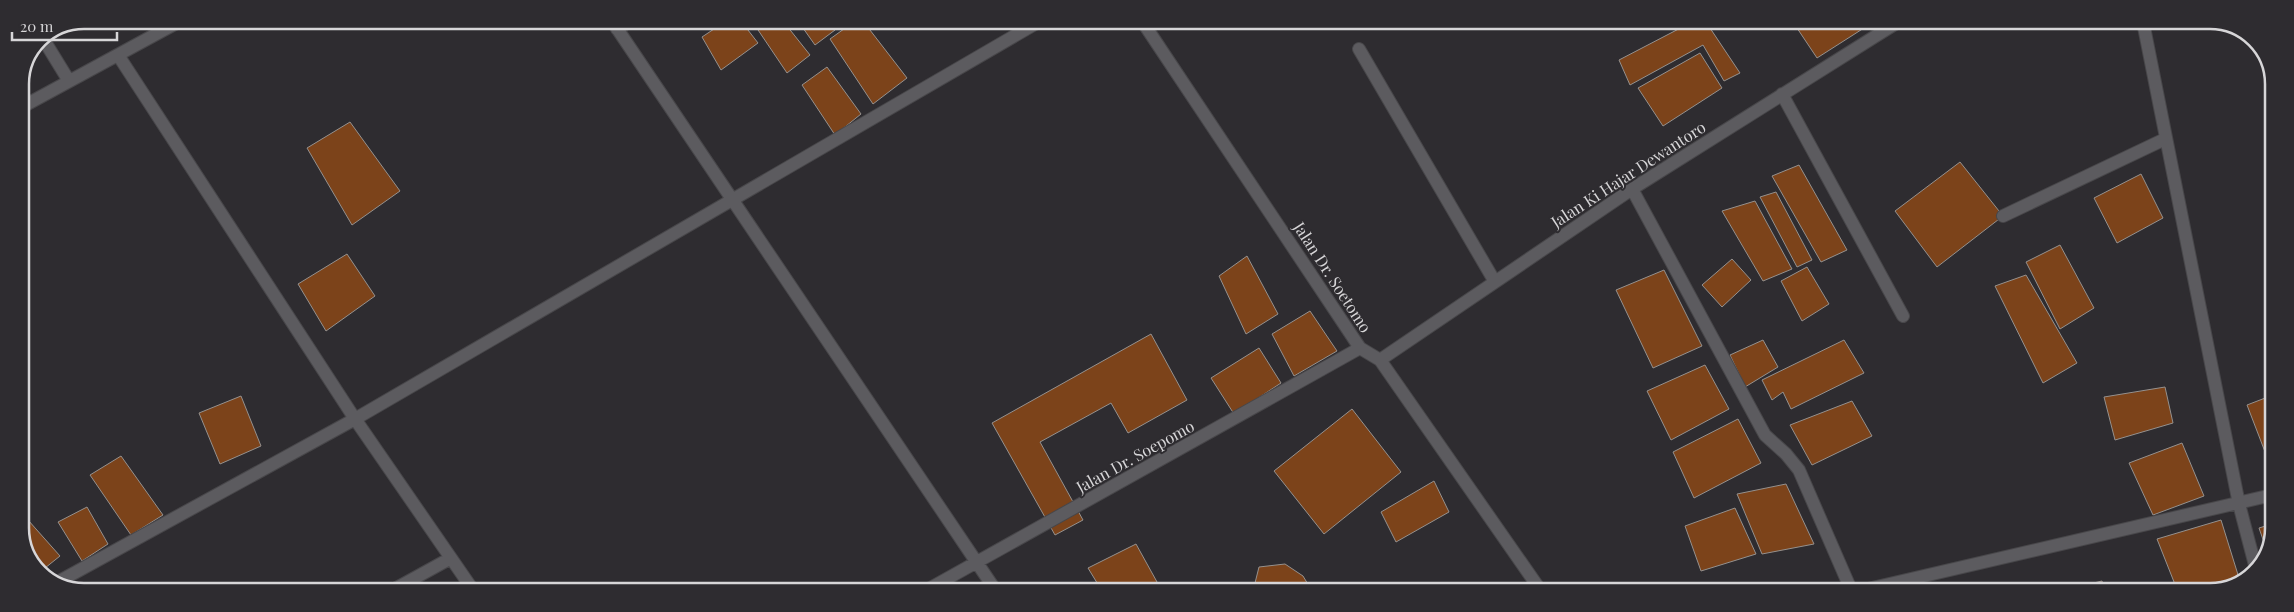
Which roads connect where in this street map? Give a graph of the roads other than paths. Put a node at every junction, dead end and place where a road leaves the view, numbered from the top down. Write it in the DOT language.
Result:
graph roads {
  1 [pos="166,29"];
  2 [pos="617,29"];
  3 [pos="1026,29"];
  4 [pos="1147,29"];
  5 [pos="1882,29"];
  6 [pos="2144,29"];
  7 [pos="46,44"];
  8 [pos="1359,49"];
  9 [pos="118,55"];
  10 [pos="69,80"];
  11 [pos="1782,94"];
  12 [pos="29,103"];
  13 [pos="2165,140"];
  14 [pos="1632,189"];
  15 [pos="733,198"];
  16 [pos="2003,216"];
  17 [pos="1495,282"];
  18 [pos="1903,316"];
  19 [pos="1360,348"];
  20 [pos="1380,360"];
  21 [pos="355,419"];
  22 [pos="2265,497"];
  23 [pos="2239,504"];
  24 [pos="451,558"];
  25 [pos="2254,561"];
  26 [pos="979,563"];
  27 [pos="63,579"];
  28 [pos="406,583"];
  29 [pos="468,583"];
  30 [pos="940,583"];
  31 [pos="991,583"];
  32 [pos="1535,583"];
  33 [pos="1849,583"];
  34 [pos="1892,583"];
  1 -- 9 [label="street"];
  2 -- 15 [label="street"];
  3 -- 15 [label="street"];
  4 -- 19 [label="street, Jalan Dr. Soetomo"];
  5 -- 11 [label="street, Jalan Ki Hajar Dewantoro"];
  6 -- 13 [label="street"];
  7 -- 10 [label="street"];
  8 -- 17 [label="street"];
  9 -- 10 [label="street"];
  9 -- 21 [label="street"];
  10 -- 12 [label="street"];
  11 -- 14 [label="street, Jalan Ki Hajar Dewantoro"];
  11 -- 18 [label="street"];
  13 -- 16 [label="street"];
  13 -- 23 [label="street"];
  14 -- 17 [label="street, Jalan Ki Hajar Dewantoro"];
  14 -- 33 [label="street"];
  15 -- 21 [label="street"];
  15 -- 26 [label="street"];
  17 -- 20 [label="street, Jalan Ki Hajar Dewantoro"];
  19 -- 20 [label="street, Jalan Dr. Soetomo"];
  19 -- 26 [label="street, Jalan Dr. Soepomo"];
  20 -- 32 [label="street, Jalan Dr. Soetomo"];
  21 -- 24 [label="street"];
  21 -- 27 [label="street"];
  22 -- 23 [label="street"];
  23 -- 25 [label="street"];
  23 -- 34 [label="street"];
  24 -- 28 [label="street"];
  24 -- 29 [label="street"];
  26 -- 30 [label="street, Jalan Dr. Soepomo"];
  26 -- 31 [label="street"];
}
